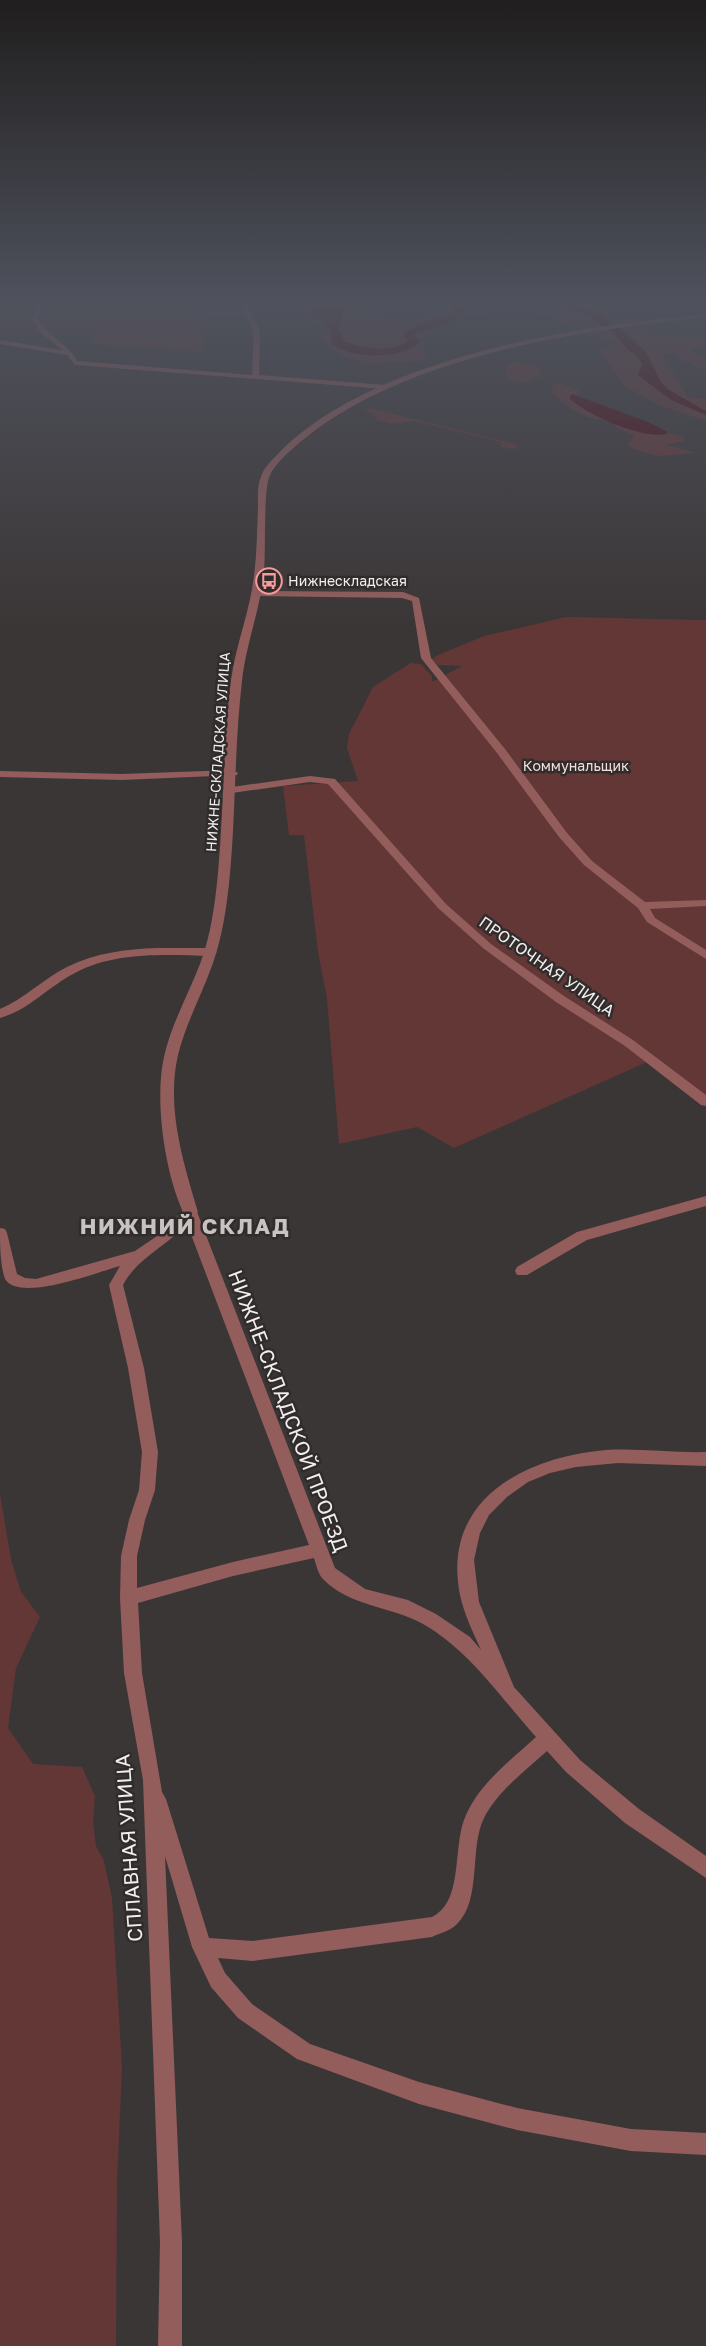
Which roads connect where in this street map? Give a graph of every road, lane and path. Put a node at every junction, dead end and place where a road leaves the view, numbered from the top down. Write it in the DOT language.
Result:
graph roads {
  1 [pos="345,407"];
  2 [pos="256,594"];
  3 [pos="233,773"];
  4 [pos="0,774"];
  5 [pos="232,790"];
  6 [pos="706,903"];
  7 [pos="642,906"];
  8 [pos="211,952"];
  9 [pos="706,955"];
  10 [pos="0,1014"];
  11 [pos="706,1102"];
  12 [pos="706,1201"];
  13 [pos="190,1212"];
  14 [pos="0,1233"];
  15 [pos="140,1255"];
  16 [pos="522,1271"];
  17 [pos="706,1459"];
  18 [pos="317,1550"];
  19 [pos="129,1598"];
  20 [pos="511,1695"];
  21 [pos="547,1739"];
  22 [pos="152,1780"];
  23 [pos="706,1868"];
  24 [pos="202,1947"];
  25 [pos="706,2144"];
  26 [pos="170,2346"];
  1 -- 2 [label="street, НИЖНЕ-СКЛАДСКАЯ УЛИЦА"];
  2 -- 3 [label="street, НИЖНЕ-СКЛАДСКАЯ УЛИЦА"];
  2 -- 7 [label="street"];
  3 -- 4 [label="street"];
  3 -- 5 [label="street, НИЖНЕ-СКЛАДСКАЯ УЛИЦА"];
  5 -- 8 [label="street, НИЖНЕ-СКЛАДСКАЯ УЛИЦА"];
  5 -- 11 [label="street, ПРОТОЧНАЯ УЛИЦА"];
  6 -- 7 [label="street"];
  7 -- 9 [label="street"];
  8 -- 10 [label="street"];
  8 -- 13 [label="street, НИЖНЕ-СКЛАДСКАЯ УЛИЦА"];
  12 -- 16 [label="street"];
  13 -- 15 [label="street"];
  13 -- 18 [label="street, НИЖНЕ-СКЛАДСКОЙ ПРОЕЗД"];
  14 -- 15 [label="street"];
  15 -- 19 [label="street, СПЛАВНАЯ УЛИЦА"];
  17 -- 20 [label="street"];
  18 -- 19 [label="street"];
  18 -- 20 [label="street, НИЖНЕ-СКЛАДСКОЙ ПРОЕЗД"];
  19 -- 22 [label="street, СПЛАВНАЯ УЛИЦА"];
  20 -- 21 [label="street, НИЖНЕ-СКЛАДСКОЙ ПРОЕЗД"];
  21 -- 23 [label="street, НИЖНЕ-СКЛАДСКОЙ ПРОЕЗД"];
  21 -- 24 [label="street"];
  22 -- 24 [label="street"];
  22 -- 26 [label="street, СПЛАВНАЯ УЛИЦА"];
  24 -- 25 [label="street"];
}
